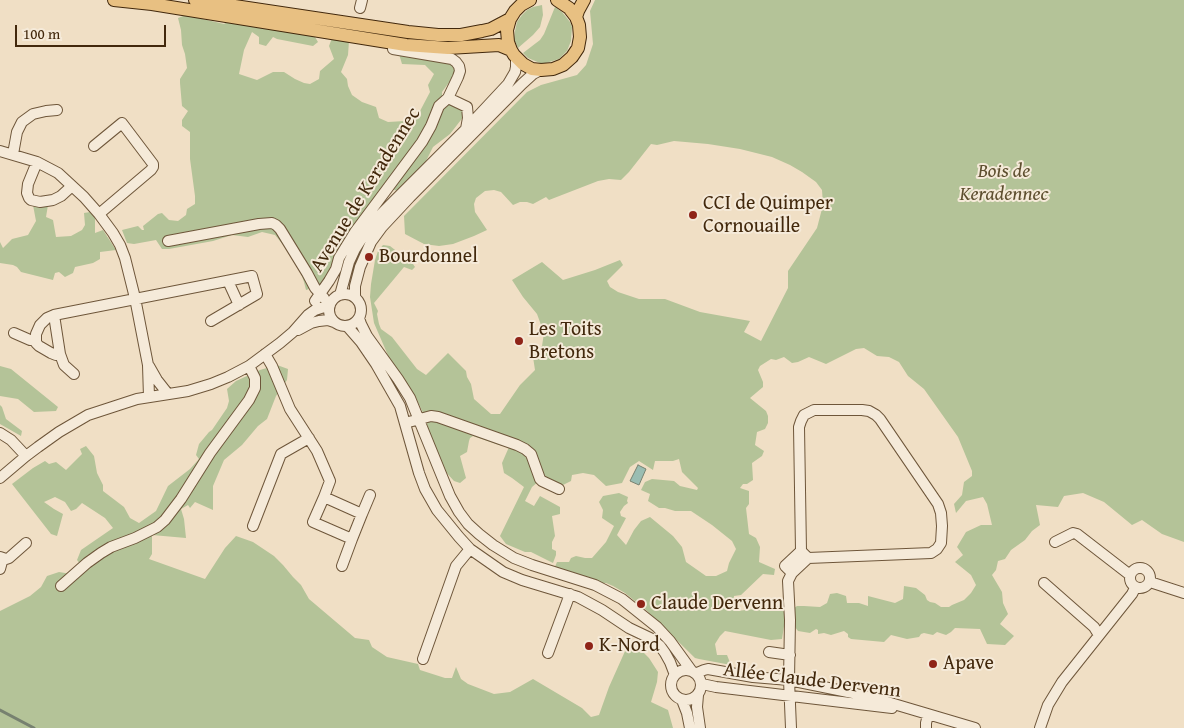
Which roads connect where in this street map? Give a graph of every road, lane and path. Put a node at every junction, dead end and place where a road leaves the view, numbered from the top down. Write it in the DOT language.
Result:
graph roads {
  1 [pos="114,0"];
  2 [pos="195,0"];
  3 [pos="560,0"];
  4 [pos="584,0"];
  5 [pos="525,2"];
  6 [pos="576,17"];
  7 [pos="510,19"];
  8 [pos="346,34"];
  9 [pos="513,54"];
  10 [pos="541,70"];
  11 [pos="448,98"];
  12 [pos="57,110"];
  13 [pos="466,129"];
  14 [pos="94,146"];
  15 [pos="0,151"];
  16 [pos="13,154"];
  17 [pos="37,162"];
  18 [pos="72,186"];
  19 [pos="99,214"];
  20 [pos="168,240"];
  21 [pos="228,280"];
  22 [pos="340,295"];
  23 [pos="355,297"];
  24 [pos="135,298"];
  25 [pos="317,298"];
  26 [pos="330,304"];
  27 [pos="238,305"];
  28 [pos="54,314"];
  29 [pos="359,318"];
  30 [pos="211,321"];
  31 [pos="334,322"];
  32 [pos="347,326"];
  33 [pos="292,332"];
  34 [pos="14,333"];
  35 [pos="36,340"];
  36 [pos="60,354"];
  37 [pos="265,354"];
  38 [pos="148,365"];
  39 [pos="249,366"];
  40 [pos="74,374"];
  41 [pos="168,394"];
  42 [pos="149,396"];
  43 [pos="419,418"];
  44 [pos="405,423"];
  45 [pos="0,433"];
  46 [pos="309,438"];
  47 [pos="11,440"];
  48 [pos="38,446"];
  49 [pos="26,456"];
  50 [pos="0,478"];
  51 [pos="559,489"];
  52 [pos="370,495"];
  53 [pos="324,497"];
  54 [pos="362,514"];
  55 [pos="253,526"];
  56 [pos="352,538"];
  57 [pos="26,542"];
  58 [pos="1056,542"];
  59 [pos="470,549"];
  60 [pos="804,554"];
  61 [pos="2,558"];
  62 [pos="342,566"];
  63 [pos="0,569"];
  64 [pos="1130,575"];
  65 [pos="1150,582"];
  66 [pos="1044,583"];
  67 [pos="61,586"];
  68 [pos="1135,588"];
  69 [pos="570,594"];
  70 [pos="1184,594"];
  71 [pos="1099,634"];
  72 [pos="769,652"];
  73 [pos="548,653"];
  74 [pos="790,655"];
  75 [pos="423,659"];
  76 [pos="694,672"];
  77 [pos="675,675"];
  78 [pos="789,680"];
  79 [pos="702,684"];
  80 [pos="698,695"];
  81 [pos="790,696"];
  82 [pos="682,700"];
  83 [pos="923,713"];
  84 [pos="690,728"];
  85 [pos="700,728"];
  86 [pos="790,728"];
  87 [pos="926,728"];
  88 [pos="975,728"];
  89 [pos="1041,728"];
  1 -- 8 [label="main road"];
  2 -- 7 [label="main road"];
  3 -- 6 [label="main road"];
  4 -- 6 [label="main road"];
  5 -- 7 [label="main road"];
  6 -- 10 [label="main road"];
  7 -- 9 [label="main road"];
  8 -- 9 [label="main road"];
  8 -- 11 [label="street, Avenue de Keradennec"];
  9 -- 10 [label="main road"];
  9 -- 13 [label="street"];
  10 -- 23 [label="street"];
  11 -- 13 [label="street, Avenue de Keradennec"];
  11 -- 25 [label="street, Avenue de Keradennec"];
  12 -- 16 [label="street"];
  13 -- 22 [label="street"];
  14 -- 19 [label="street"];
  15 -- 16 [label="street"];
  16 -- 17 [label="street"];
  17 -- 18 [label="street"];
  17 -- 18 [label="street"];
  18 -- 19 [label="street"];
  19 -- 24 [label="street"];
  20 -- 25 [label="street"];
  21 -- 24 [label="street"];
  21 -- 27 [label="street"];
  21 -- 27 [label="street"];
  22 -- 23 [label="street"];
  22 -- 26 [label="street"];
  23 -- 29 [label="street"];
  24 -- 28 [label="street"];
  24 -- 38 [label="street"];
  25 -- 26 [label="street"];
  26 -- 31 [label="street"];
  26 -- 33 [label="street"];
  27 -- 30 [label="street"];
  28 -- 35 [label="street"];
  28 -- 36 [label="street"];
  29 -- 32 [label="street"];
  29 -- 43 [label="street"];
  31 -- 32 [label="street"];
  31 -- 33 [label="street"];
  32 -- 44 [label="street"];
  33 -- 37 [label="street"];
  34 -- 35 [label="street"];
  35 -- 36 [label="street"];
  36 -- 40 [label="street"];
  37 -- 39 [label="street"];
  37 -- 46 [label="street"];
  38 -- 41 [label="street"];
  38 -- 42 [label="street"];
  39 -- 41 [label="street"];
  39 -- 67 [label="street"];
  41 -- 42 [label="street"];
  42 -- 48 [label="street"];
  43 -- 44 [label="street"];
  43 -- 51 [label="street"];
  43 -- 76 [label="street"];
  44 -- 59 [label="street"];
  45 -- 47 [label="street"];
  46 -- 53 [label="street"];
  46 -- 55 [label="street"];
  47 -- 48 [label="street"];
  47 -- 49 [label="street"];
  48 -- 49 [label="street"];
  49 -- 50 [label="street"];
  52 -- 54 [label="street"];
  53 -- 54 [label="street"];
  53 -- 56 [label="street"];
  54 -- 56 [label="street"];
  56 -- 62 [label="street"];
  57 -- 61 [label="street"];
  58 -- 64 [label="street"];
  59 -- 69 [label="street"];
  59 -- 75 [label="street"];
  60 -- 60 [label="street"];
  60 -- 74 [label="street"];
  61 -- 63 [label="street"];
  64 -- 65 [label="street"];
  64 -- 68 [label="street"];
  65 -- 68 [label="street"];
  65 -- 70 [label="street"];
  66 -- 71 [label="street"];
  68 -- 71 [label="street"];
  69 -- 73 [label="street"];
  69 -- 77 [label="street"];
  71 -- 89 [label="street"];
  72 -- 74 [label="street"];
  74 -- 78 [label="street"];
  76 -- 77 [label="street"];
  76 -- 78 [label="street, Allée Claude Dervenn"];
  76 -- 79 [label="street"];
  77 -- 82 [label="street"];
  78 -- 81 [label="street"];
  78 -- 83 [label="street, Allée Claude Dervenn"];
  79 -- 80 [label="street"];
  79 -- 81 [label="street, Allée Claude Dervenn"];
  80 -- 82 [label="street"];
  80 -- 85 [label="street"];
  81 -- 83 [label="street, Allée Claude Dervenn"];
  81 -- 86 [label="street"];
  82 -- 84 [label="street"];
  83 -- 87 [label="street"];
  83 -- 88 [label="street, Allée Claude Dervenn"];
}
